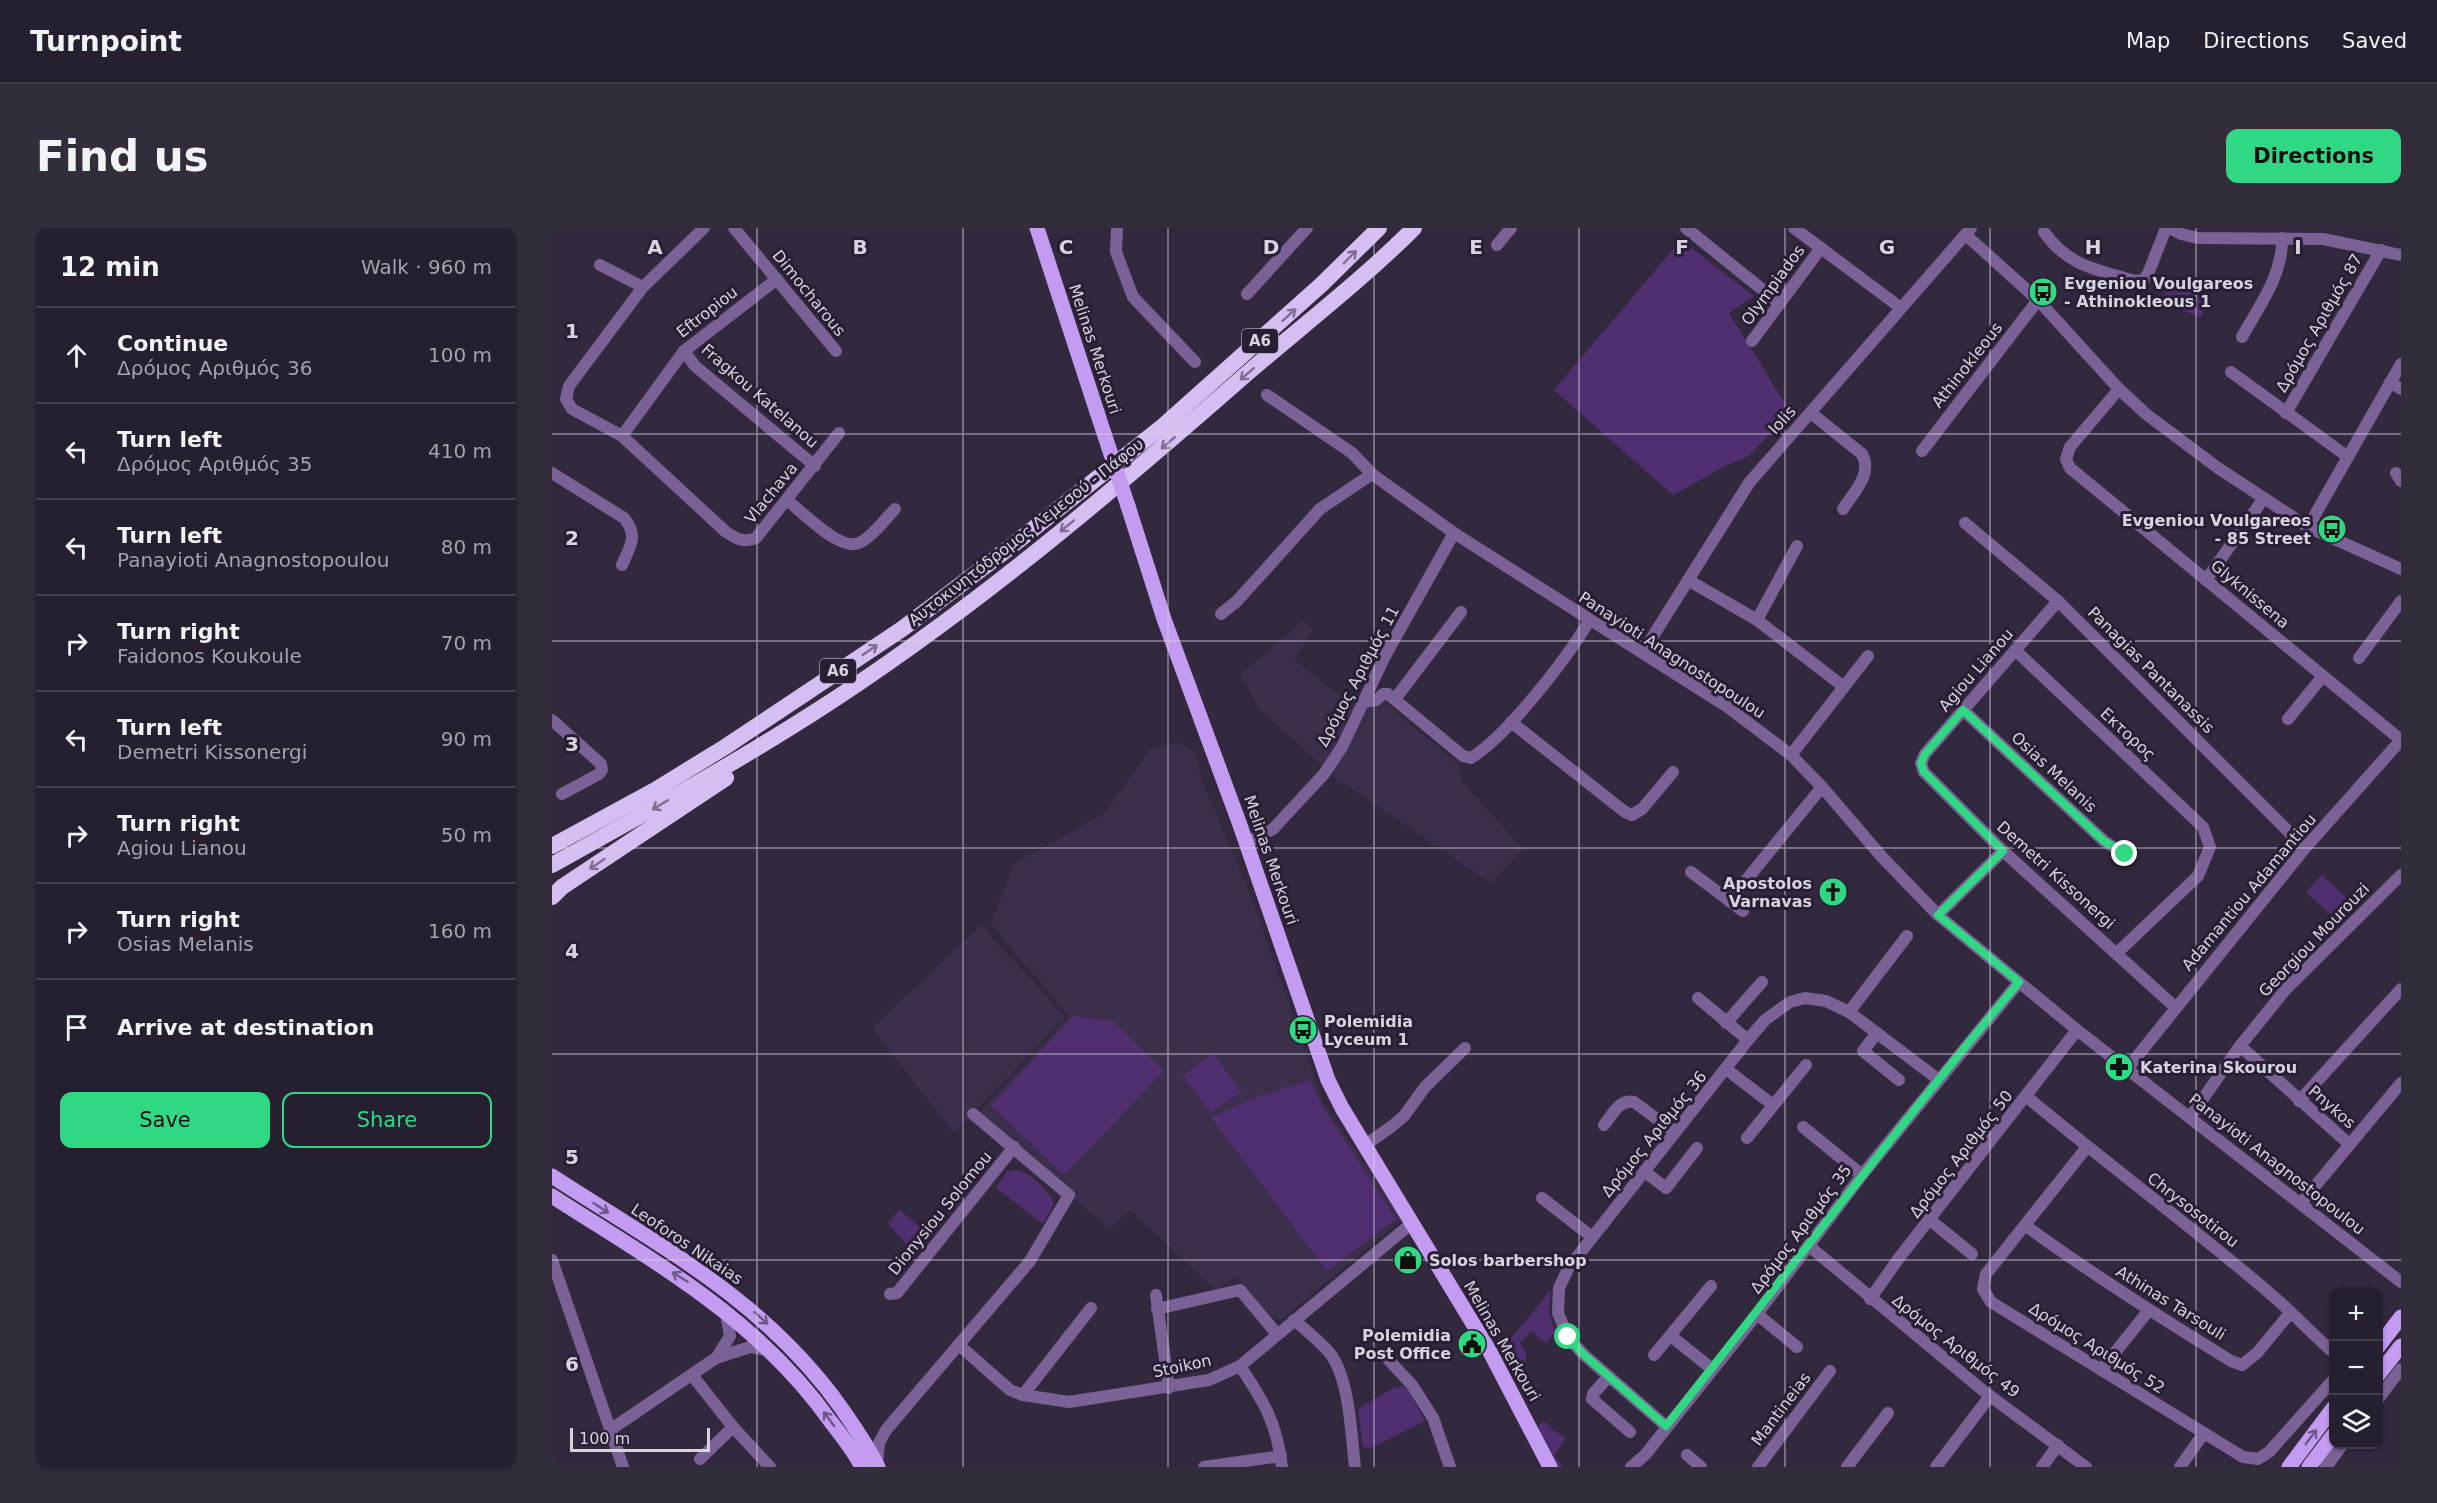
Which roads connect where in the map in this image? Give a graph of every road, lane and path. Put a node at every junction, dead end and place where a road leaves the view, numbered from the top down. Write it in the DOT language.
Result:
graph roads {
  1 [pos="704,228"];
  2 [pos="734,228"];
  3 [pos="1037,228"];
  4 [pos="1117,228"];
  5 [pos="1307,228"];
  6 [pos="1379,228"];
  7 [pos="1400,228"];
  8 [pos="1414,228"];
  9 [pos="1511,228"];
  10 [pos="1686,228"];
  11 [pos="1794,228"];
  12 [pos="2168,228"];
  13 [pos="1969,232"];
  14 [pos="2044,232"];
  15 [pos="2282,238"];
  16 [pos="1497,245"];
  17 [pos="1821,248"];
  18 [pos="2381,250"];
  19 [pos="2401,255"];
  20 [pos="600,265"];
  21 [pos="777,279"];
  22 [pos="643,287"];
  23 [pos="1247,294"];
  24 [pos="2038,300"];
  25 [pos="1779,303"];
  26 [pos="1901,308"];
  27 [pos="1306,322"];
  28 [pos="2241,337"];
  29 [pos="1752,341"];
  30 [pos="684,351"];
  31 [pos="836,351"];
  32 [pos="1195,362"];
  33 [pos="2401,364"];
  34 [pos="2231,372"];
  35 [pos="2396,386"];
  36 [pos="2119,389"];
  37 [pos="1267,395"];
  38 [pos="1204,401"];
  39 [pos="1810,413"];
  40 [pos="2286,413"];
  41 [pos="839,434"];
  42 [pos="622,436"];
  43 [pos="1922,451"];
  44 [pos="2348,457"];
  45 [pos="815,466"];
  46 [pos="552,473"];
  47 [pos="1372,474"];
  48 [pos="2264,498"];
  49 [pos="788,501"];
  50 [pos="895,509"];
  51 [pos="1843,509"];
  52 [pos="1965,523"];
  53 [pos="2308,527"];
  54 [pos="1455,533"];
  55 [pos="1797,546"];
  56 [pos="622,565"];
  57 [pos="2401,569"];
  58 [pos="1688,580"];
  59 [pos="2206,580"];
  60 [pos="2058,601"];
  61 [pos="2401,601"];
  62 [pos="1461,612"];
  63 [pos="1221,614"];
  64 [pos="1757,620"];
  65 [pos="1589,621"];
  66 [pos="2015,650"];
  67 [pos="1643,652"];
  68 [pos="1868,656"];
  69 [pos="2359,658"];
  70 [pos="2323,676"];
  71 [pos="1844,687"];
  72 [pos="800,697"];
  73 [pos="1395,699"];
  74 [pos="1363,702"];
  75 [pos="818,710"];
  76 [pos="1963,710"];
  77 [pos="2288,719"];
  78 [pos="552,720"];
  79 [pos="1511,722"];
  80 [pos="2401,740"];
  81 [pos="1791,755"];
  82 [pos="1921,763"];
  83 [pos="1673,772"];
  84 [pos="1822,787"];
  85 [pos="562,794"];
  86 [pos="552,833"];
  87 [pos="1246,843"];
  88 [pos="552,846"];
  89 [pos="2305,848"];
  90 [pos="2003,851"];
  91 [pos="2125,854"];
  92 [pos="552,865"];
  93 [pos="1691,872"];
  94 [pos="2401,875"];
  95 [pos="552,897"];
  96 [pos="1729,900"];
  97 [pos="1743,911"];
  98 [pos="1938,915"];
  99 [pos="1907,936"];
  100 [pos="2117,952"];
  101 [pos="1761,982"];
  102 [pos="2019,982"];
  103 [pos="2401,989"];
  104 [pos="1698,998"];
  105 [pos="2175,1007"];
  106 [pos="1849,1012"];
  107 [pos="1726,1023"];
  108 [pos="2078,1030"];
  109 [pos="1877,1033"];
  110 [pos="1748,1040"];
  111 [pos="2240,1046"];
  112 [pos="1465,1048"];
  113 [pos="1806,1065"];
  114 [pos="1726,1069"];
  115 [pos="2127,1069"];
  116 [pos="1899,1080"];
  117 [pos="1939,1080"];
  118 [pos="2401,1083"];
  119 [pos="2027,1097"];
  120 [pos="2299,1101"];
  121 [pos="1773,1105"];
  122 [pos="973,1114"];
  123 [pos="2190,1117"];
  124 [pos="1604,1125"];
  125 [pos="1803,1127"];
  126 [pos="1675,1132"];
  127 [pos="1747,1138"];
  128 [pos="2349,1144"];
  129 [pos="1365,1145"];
  130 [pos="2086,1147"];
  131 [pos="1014,1148"];
  132 [pos="1697,1148"];
  133 [pos="1645,1172"];
  134 [pos="1862,1175"];
  135 [pos="552,1176"];
  136 [pos="552,1196"];
  137 [pos="1542,1198"];
  138 [pos="2301,1203"];
  139 [pos="1930,1220"];
  140 [pos="1412,1223"];
  141 [pos="2026,1226"];
  142 [pos="1592,1237"];
  143 [pos="1809,1246"];
  144 [pos="1972,1254"];
  145 [pos="552,1260"];
  146 [pos="2401,1282"];
  147 [pos="1711,1286"];
  148 [pos="556,1289"];
  149 [pos="890,1294"];
  150 [pos="1155,1295"];
  151 [pos="1870,1299"];
  152 [pos="1090,1308"];
  153 [pos="1157,1310"];
  154 [pos="2149,1310"];
  155 [pos="726,1313"];
  156 [pos="2290,1313"];
  157 [pos="1757,1314"];
  158 [pos="2401,1317"];
  159 [pos="1294,1320"];
  160 [pos="1276,1334"];
  161 [pos="1671,1336"];
  162 [pos="2383,1342"];
  163 [pos="960,1346"];
  164 [pos="2401,1346"];
  165 [pos="1797,1347"];
  166 [pos="2329,1348"];
  167 [pos="772,1352"];
  168 [pos="1384,1355"];
  169 [pos="1654,1356"];
  170 [pos="716,1358"];
  171 [pos="1240,1366"];
  172 [pos="1712,1369"];
  173 [pos="2401,1369"];
  174 [pos="2101,1370"];
  175 [pos="2383,1370"];
  176 [pos="1830,1371"];
  177 [pos="692,1375"];
  178 [pos="1609,1376"];
  179 [pos="2329,1385"];
  180 [pos="1168,1388"];
  181 [pos="1023,1395"];
  182 [pos="2382,1395"];
  183 [pos="1990,1396"];
  184 [pos="1888,1413"];
  185 [pos="2329,1414"];
  186 [pos="1666,1426"];
  187 [pos="733,1427"];
  188 [pos="610,1430"];
  189 [pos="886,1430"];
  190 [pos="1630,1432"];
  191 [pos="2204,1433"];
  192 [pos="859,1434"];
  193 [pos="2329,1440"];
  194 [pos="2058,1445"];
  195 [pos="2339,1449"];
  196 [pos="1686,1455"];
  197 [pos="700,1459"];
  198 [pos="1281,1462"];
  199 [pos="872,1466"];
  200 [pos="623,1467"];
  201 [pos="770,1467"];
  202 [pos="1204,1467"];
  203 [pos="1355,1467"];
  204 [pos="1450,1467"];
  205 [pos="1550,1467"];
  206 [pos="1631,1467"];
  207 [pos="1701,1467"];
  208 [pos="1758,1467"];
  209 [pos="1847,1467"];
  210 [pos="1936,1467"];
  211 [pos="2042,1467"];
  212 [pos="2086,1467"];
  213 [pos="2180,1467"];
  214 [pos="2289,1467"];
  215 [pos="2308,1467"];
  216 [pos="2326,1467"];
  1 -- 22 [label="street"];
  2 -- 21 [label="street, Dimocharous"];
  3 -- 87 [label="main road, Melinas Merkouri, bridge"];
  4 -- 32 [label="street"];
  5 -- 23 [label="street"];
  38 -- 6 [label="highway, A6, one-way"];
  7 -- 27 [label="highway, A6"];
  8 -- 27 [label="highway"];
  9 -- 16 [label="street"];
  10 -- 25 [label="street"];
  11 -- 17 [label="street"];
  12 -- 14 [label="street"];
  12 -- 15 [label="street"];
  13 -- 24 [label="street"];
  13 -- 26 [label="street, Iolis"];
  15 -- 18 [label="street"];
  15 -- 28 [label="street"];
  17 -- 25 [label="street, Olympiados"];
  17 -- 26 [label="street"];
  18 -- 19 [label="street"];
  18 -- 40 [label="street, Δρόμος Αριθμός 87"];
  20 -- 22 [label="street"];
  21 -- 30 [label="street, Eftropiou"];
  21 -- 31 [label="street, Dimocharous"];
  22 -- 42 [label="street"];
  24 -- 36 [label="street"];
  24 -- 43 [label="street, Athinokleous"];
  25 -- 29 [label="street, Olympiados"];
  26 -- 39 [label="street, Iolis"];
  27 -- 38 [label="highway, A6, one-way"];
  30 -- 42 [label="street, Eftropiou"];
  30 -- 45 [label="street, Fragkou Katelanou"];
  33 -- 35 [label="street"];
  34 -- 40 [label="street"];
  35 -- 44 [label="street"];
  36 -- 48 [label="street"];
  36 -- 59 [label="street, Glyknissena"];
  37 -- 47 [label="street, Panayioti Anagnostopoulou"];
  72 -- 38 [label="highway, Αυτοκινητόδρομος Λεμεσού - Πάφου / A6, one-way"];
  38 -- 75 [label="highway, Αυτοκινητόδρομος Λεμεσού - Πάφου / A6, one-way"];
  39 -- 51 [label="street"];
  39 -- 58 [label="street, Iolis"];
  40 -- 44 [label="street"];
  41 -- 45 [label="street, Vlachava"];
  42 -- 49 [label="street, Vlachava"];
  44 -- 53 [label="street"];
  45 -- 49 [label="street, Vlachava"];
  46 -- 56 [label="street"];
  47 -- 54 [label="street, Panayioti Anagnostopoulou"];
  47 -- 63 [label="street"];
  48 -- 53 [label="street"];
  48 -- 59 [label="street"];
  49 -- 50 [label="street"];
  52 -- 60 [label="street, Panagias Pantanassis"];
  53 -- 57 [label="street"];
  54 -- 65 [label="street, Panayioti Anagnostopoulou"];
  54 -- 74 [label="street, Δρόμος Αριθμός 11"];
  55 -- 64 [label="street"];
  58 -- 64 [label="street"];
  58 -- 67 [label="street, Iolis"];
  59 -- 70 [label="street, Glyknissena"];
  60 -- 66 [label="street, Agiou Lianou"];
  60 -- 89 [label="street, Panagias Pantanassis"];
  61 -- 69 [label="street"];
  62 -- 73 [label="street"];
  64 -- 71 [label="street"];
  65 -- 67 [label="street, Panayioti Anagnostopoulou"];
  65 -- 79 [label="street"];
  66 -- 76 [label="street, Agiou Lianou"];
  66 -- 100 [label="street, Εκτορος"];
  67 -- 81 [label="street, Panayioti Anagnostopoulou"];
  68 -- 71 [label="street"];
  70 -- 77 [label="street"];
  70 -- 80 [label="street, Glyknissena"];
  71 -- 81 [label="street"];
  72 -- 86 [label="highway"];
  72 -- 88 [label="highway, Αυτοκινητόδρομος Λεμεσού - Πάφου / A6"];
  73 -- 74 [label="street"];
  73 -- 79 [label="street"];
  74 -- 87 [label="street, Δρόμος Αριθμός 11"];
  75 -- 92 [label="highway, Αυτοκινητόδρομος Λεμεσού - Πάφου / A6, one-way"];
  75 -- 95 [label="highway, one-way"];
  76 -- 82 [label="street, Agiou Lianou"];
  76 -- 91 [label="street, Osias Melanis"];
  78 -- 85 [label="street"];
  79 -- 83 [label="street"];
  80 -- 89 [label="street, Adamantiou Adamantiou"];
  81 -- 84 [label="street, Panayioti Anagnostopoulou"];
  82 -- 90 [label="street, Demetri Kissonergi"];
  84 -- 96 [label="street"];
  84 -- 98 [label="street, Panayioti Anagnostopoulou"];
  87 -- 129 [label="main road, Melinas Merkouri"];
  89 -- 105 [label="street, Adamantiou Adamantiou"];
  90 -- 98 [label="street"];
  90 -- 100 [label="street, Demetri Kissonergi"];
  93 -- 96 [label="street"];
  94 -- 111 [label="street, Georgiou Mourouzi"];
  96 -- 97 [label="street"];
  98 -- 102 [label="street, Panayioti Anagnostopoulou"];
  99 -- 106 [label="street"];
  100 -- 105 [label="street, Demetri Kissonergi"];
  101 -- 107 [label="street"];
  102 -- 108 [label="street, Panayioti Anagnostopoulou"];
  102 -- 117 [label="street, Δρόμος Αριθμός 35"];
  103 -- 120 [label="street"];
  104 -- 107 [label="street"];
  105 -- 115 [label="street, Adamantiou Adamantiou"];
  106 -- 109 [label="street, Δρόμος Αριθμός 36"];
  106 -- 110 [label="street, Δρόμος Αριθμός 36"];
  107 -- 110 [label="street"];
  108 -- 115 [label="street, Panayioti Anagnostopoulou"];
  108 -- 119 [label="street, Δρόμος Αριθμός 50"];
  109 -- 116 [label="street"];
  109 -- 117 [label="street, Δρόμος Αριθμός 36"];
  110 -- 114 [label="street, Δρόμος Αριθμός 36"];
  111 -- 120 [label="street, Pnykos"];
  111 -- 123 [label="street, Georgiou Mourouzi"];
  112 -- 129 [label="street"];
  113 -- 121 [label="street"];
  114 -- 121 [label="street"];
  114 -- 126 [label="street, Δρόμος Αριθμός 36"];
  115 -- 123 [label="street, Panayioti Anagnostopoulou"];
  117 -- 134 [label="street, Δρόμος Αριθμός 35"];
  118 -- 128 [label="street"];
  119 -- 130 [label="street, Chrysosotirou"];
  119 -- 139 [label="street, Δρόμος Αριθμός 50"];
  120 -- 128 [label="street, Pnykos"];
  121 -- 127 [label="street"];
  122 -- 131 [label="street"];
  123 -- 138 [label="street, Panayioti Anagnostopoulou"];
  124 -- 126 [label="street"];
  125 -- 134 [label="street"];
  126 -- 133 [label="street, Δρόμος Αριθμός 36"];
  128 -- 138 [label="street"];
  129 -- 140 [label="main road, Melinas Merkouri"];
  130 -- 141 [label="street, Δρόμος Αριθμός 52"];
  130 -- 156 [label="street, Chrysosotirou"];
  131 -- 149 [label="street, Dionysiou Solomou"];
  131 -- 163 [label="street"];
  132 -- 133 [label="street"];
  133 -- 142 [label="street, Δρόμος Αριθμός 36"];
  134 -- 143 [label="street, Δρόμος Αριθμός 35"];
  135 -- 192 [label="main road, Leoforos Nikaias, one-way"];
  155 -- 136 [label="main road, Leoforos Nikaias, one-way"];
  137 -- 142 [label="street"];
  138 -- 146 [label="street, Panayioti Anagnostopoulou"];
  139 -- 144 [label="street"];
  139 -- 151 [label="street, Δρόμος Αριθμός 50"];
  140 -- 159 [label="street, Stoikon"];
  140 -- 205 [label="main road, Melinas Merkouri"];
  141 -- 154 [label="street, Athinas Tarsouli"];
  141 -- 174 [label="street, Δρόμος Αριθμός 52"];
  142 -- 178 [label="street, Δρόμος Αριθμός 36"];
  143 -- 151 [label="street, Δρόμος Αριθμός 49"];
  143 -- 157 [label="street, Δρόμος Αριθμός 35"];
  145 -- 148 [label="street"];
  147 -- 161 [label="street"];
  148 -- 188 [label="street"];
  150 -- 153 [label="street"];
  151 -- 183 [label="street, Δρόμος Αριθμός 49"];
  152 -- 181 [label="street"];
  153 -- 160 [label="street"];
  153 -- 180 [label="street"];
  154 -- 156 [label="street, Athinas Tarsouli"];
  154 -- 174 [label="street"];
  155 -- 167 [label="main road, Leoforos Nikaias"];
  155 -- 170 [label="street"];
  156 -- 166 [label="street, Chrysosotirou"];
  157 -- 165 [label="street"];
  157 -- 172 [label="street, Δρόμος Αριθμός 35"];
  158 -- 162 [label="main road"];
  159 -- 160 [label="street, Stoikon"];
  159 -- 203 [label="street"];
  160 -- 171 [label="street, Stoikon"];
  161 -- 169 [label="street"];
  161 -- 172 [label="street"];
  163 -- 181 [label="street, Stoikon"];
  163 -- 189 [label="street"];
  164 -- 175 [label="main road"];
  167 -- 170 [label="street"];
  199 -- 167 [label="main road, Leoforos Nikaias, one-way"];
  168 -- 204 [label="street"];
  170 -- 177 [label="street"];
  171 -- 180 [label="street, Stoikon"];
  171 -- 198 [label="street"];
  172 -- 186 [label="street, Δρόμος Αριθμός 35"];
  173 -- 182 [label="street"];
  174 -- 191 [label="street, Δρόμος Αριθμός 52"];
  176 -- 208 [label="street, Mantineias"];
  177 -- 187 [label="street"];
  177 -- 188 [label="street"];
  178 -- 186 [label="street, Δρόμος Αριθμός 36"];
  178 -- 190 [label="street"];
  179 -- 191 [label="street, Δρόμος Αριθμός 52"];
  180 -- 181 [label="street, Stoikon"];
  183 -- 194 [label="street, Δρόμος Αριθμός 49"];
  183 -- 210 [label="street"];
  184 -- 209 [label="street"];
  214 -- 185 [label="main road, one-way"];
  186 -- 206 [label="street, Δρόμος Αριθμός 35"];
  187 -- 197 [label="street"];
  187 -- 201 [label="street"];
  188 -- 200 [label="street"];
  189 -- 192 [label="street"];
  189 -- 199 [label="street"];
  191 -- 213 [label="street"];
  192 -- 199 [label="main road, Leoforos Nikaias"];
  193 -- 215 [label="main road"];
  194 -- 211 [label="street"];
  194 -- 212 [label="street, Δρόμος Αριθμός 49"];
  195 -- 216 [label="street"];
  196 -- 207 [label="street"];
  198 -- 202 [label="street"];
}
